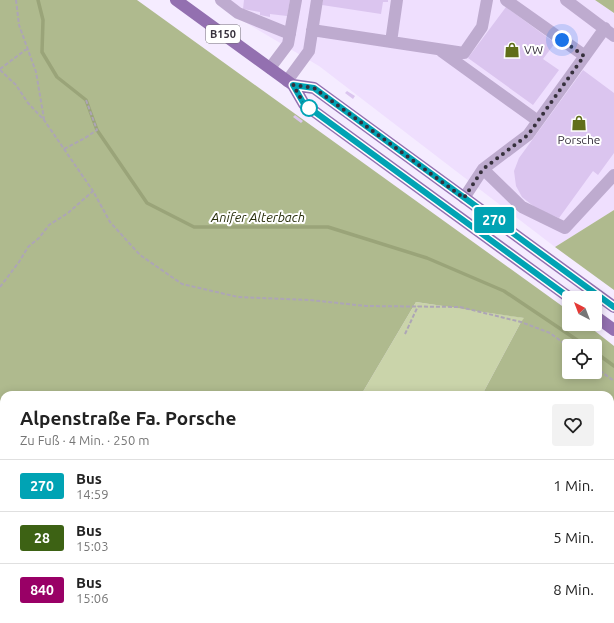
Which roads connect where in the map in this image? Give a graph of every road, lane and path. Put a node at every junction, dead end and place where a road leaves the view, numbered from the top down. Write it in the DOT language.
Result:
graph roads {
  1 [pos="16,0"];
  2 [pos="176,0"];
  3 [pos="221,0"];
  4 [pos="296,0"];
  5 [pos="317,0"];
  6 [pos="397,0"];
  7 [pos="487,0"];
  8 [pos="506,0"];
  9 [pos="566,0"];
  10 [pos="605,28"];
  11 [pos="312,30"];
  12 [pos="290,34"];
  13 [pos="614,36"];
  14 [pos="391,42"];
  15 [pos="28,48"];
  16 [pos="439,49"];
  17 [pos="584,56"];
  18 [pos="270,68"];
  19 [pos="0,70"];
  20 [pos="290,83"];
  21 [pos="86,100"];
  22 [pos="44,120"];
  23 [pos="538,121"];
  24 [pos="64,149"];
  25 [pos="483,169"];
  26 [pos="614,175"];
  27 [pos="92,191"];
  28 [pos="464,198"];
  29 [pos="0,287"];
  30 [pos="562,292"];
  31 [pos="418,306"];
  32 [pos="614,307"];
  33 [pos="602,321"];
  34 [pos="614,330"];
  35 [pos="405,334"];
  36 [pos="562,342"];
  37 [pos="602,372"];
  38 [pos="614,381"];
  1 -- 15 [label="path"];
  2 -- 18 [label="main road, B150"];
  3 -- 12 [label="lane"];
  4 -- 12 [label="lane"];
  5 -- 11 [label="lane"];
  6 -- 14 [label="lane"];
  7 -- 16 [label="lane"];
  8 -- 17 [label="lane"];
  9 -- 10 [label="lane"];
  10 -- 13 [label="lane"];
  10 -- 17 [label="lane"];
  11 -- 14 [label="lane"];
  11 -- 20 [label="lane"];
  12 -- 18 [label="lane"];
  14 -- 16 [label="lane"];
  15 -- 19 [label="path"];
  15 -- 22 [label="path"];
  16 -- 23 [label="lane"];
  17 -- 23 [label="lane"];
  18 -- 20 [label="main road, B150"];
  19 -- 22 [label="path"];
  20 -- 28 [label="main road, B150"];
  20 -- 30 [label="main road, B150"];
  21 -- 24 [label="path"];
  22 -- 24 [label="path"];
  23 -- 25 [label="lane"];
  24 -- 27 [label="path"];
  25 -- 26 [label="lane"];
  25 -- 28 [label="lane"];
  27 -- 29 [label="path"];
  27 -- 31 [label="path"];
  28 -- 32 [label="main road, B150"];
  31 -- 35 [label="path"];
  31 -- 36 [label="path"];
  33 -- 34 [label="main road"];
  37 -- 38 [label="path"];
}
